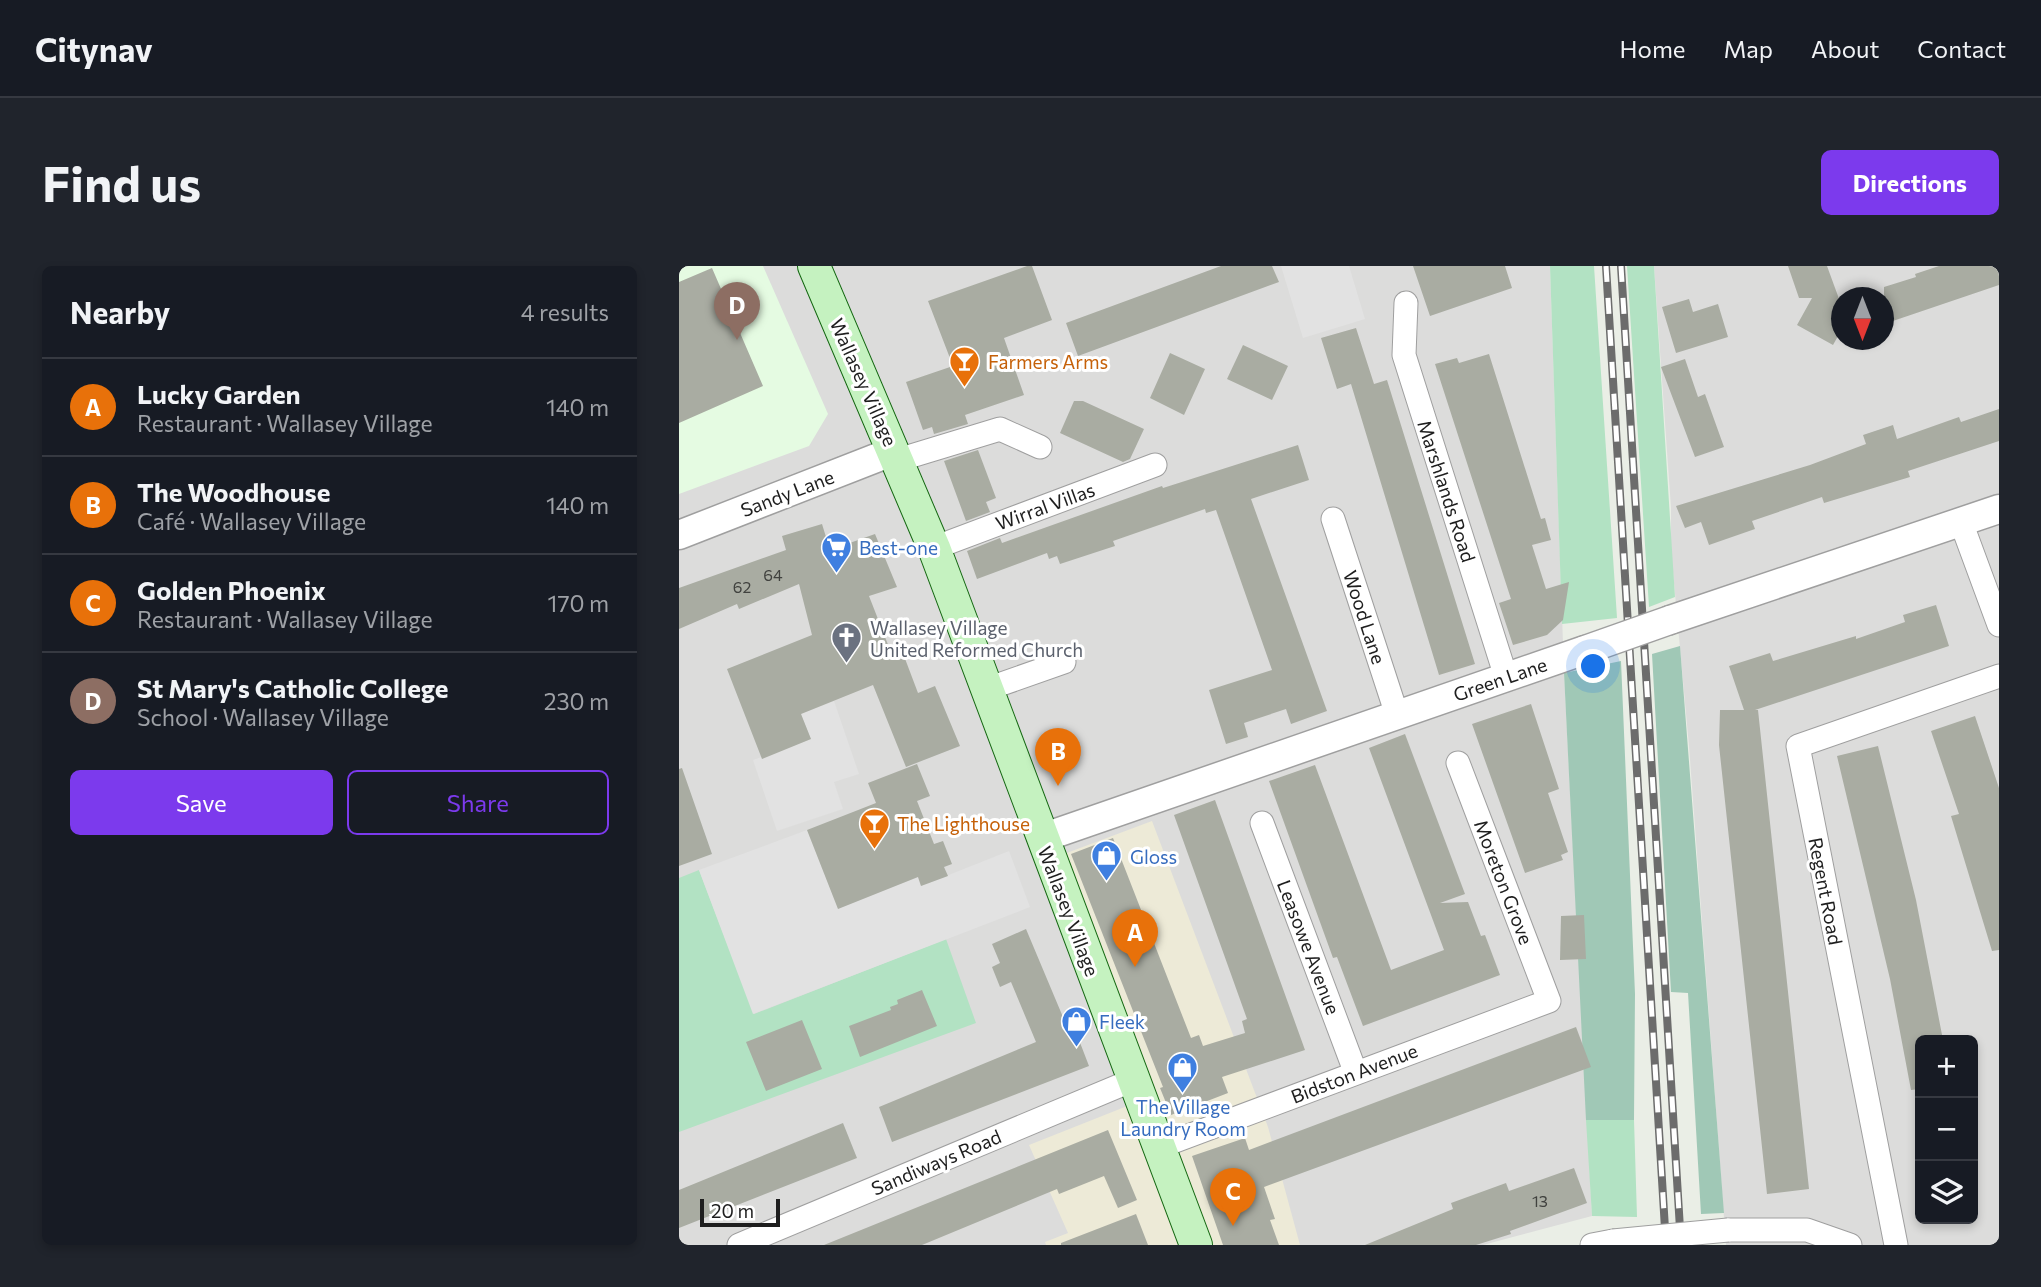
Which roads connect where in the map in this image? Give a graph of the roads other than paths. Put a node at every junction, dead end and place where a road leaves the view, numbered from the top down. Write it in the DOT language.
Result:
graph roads {
  1 [pos="814,266"];
  2 [pos="1406,303"];
  3 [pos="1039,447"];
  4 [pos="896,455"];
  5 [pos="1155,465"];
  6 [pos="1999,509"];
  7 [pos="1333,519"];
  8 [pos="1961,522"];
  9 [pos="679,535"];
  10 [pos="935,548"];
  11 [pos="1999,625"];
  12 [pos="1064,663"];
  13 [pos="1999,676"];
  14 [pos="1506,677"];
  15 [pos="987,688"];
  16 [pos="1397,715"];
  17 [pos="1458,763"];
  18 [pos="1262,823"];
  19 [pos="1042,838"];
  20 [pos="1549,1000"];
  21 [pos="1356,1072"];
  22 [pos="1133,1080"];
  23 [pos="1159,1147"];
  24 [pos="1603,1243"];
  25 [pos="739,1245"];
  26 [pos="1196,1245"];
  27 [pos="1850,1245"];
  28 [pos="1896,1245"];
  1 -- 4 [label="main road, Wallasey Village"];
  2 -- 14 [label="street, Marshlands Road"];
  3 -- 4 [label="street"];
  4 -- 9 [label="street, Sandy Lane"];
  4 -- 10 [label="main road, Wallasey Village"];
  5 -- 10 [label="street, Wirral Villas"];
  6 -- 8 [label="street, Green Lane"];
  7 -- 16 [label="street, Wood Lane"];
  8 -- 11 [label="street"];
  8 -- 14 [label="street, Green Lane, bridge"];
  10 -- 15 [label="main road, Wallasey Village"];
  12 -- 15 [label="street"];
  13 -- 28 [label="street, Regent Road"];
  14 -- 16 [label="street, Green Lane"];
  15 -- 19 [label="main road, Wallasey Village"];
  16 -- 19 [label="street, Green Lane"];
  17 -- 20 [label="street, Moreton Grove"];
  18 -- 21 [label="street, Leasowe Avenue"];
  19 -- 22 [label="main road, Wallasey Village"];
  20 -- 21 [label="street, Bidston Avenue"];
  21 -- 23 [label="street, Bidston Avenue"];
  22 -- 23 [label="main road, Wallasey Village"];
  22 -- 25 [label="street, Sandiways Road"];
  23 -- 26 [label="main road, Wallasey Village"];
  24 -- 27 [label="street, bridge"];
}
